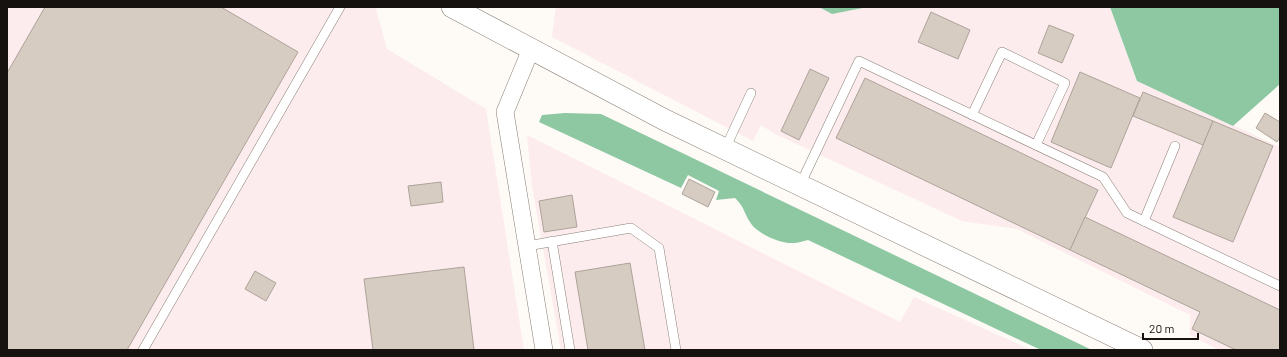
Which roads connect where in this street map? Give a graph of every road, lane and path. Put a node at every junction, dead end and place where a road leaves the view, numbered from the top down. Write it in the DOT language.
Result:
graph roads {
  1 [pos="340,7"];
  2 [pos="452,7"];
  3 [pos="531,49"];
  4 [pos="751,93"];
  5 [pos="972,115"];
  6 [pos="1036,145"];
  7 [pos="1175,146"];
  8 [pos="725,149"];
  9 [pos="800,185"];
  10 [pos="1144,221"];
  11 [pos="552,241"];
  12 [pos="527,246"];
  13 [pos="1280,286"];
  14 [pos="143,350"];
  15 [pos="544,350"];
  16 [pos="570,350"];
  17 [pos="676,350"];
  18 [pos="1142,350"];
  1 -- 14 [label="lane"];
  2 -- 3 [label="street"];
  3 -- 8 [label="street"];
  3 -- 12 [label="street"];
  4 -- 8 [label="lane"];
  5 -- 6 [label="lane"];
  5 -- 6 [label="lane"];
  5 -- 9 [label="lane"];
  6 -- 10 [label="lane"];
  7 -- 10 [label="lane"];
  8 -- 9 [label="street"];
  9 -- 18 [label="street"];
  10 -- 13 [label="lane"];
  11 -- 12 [label="lane"];
  11 -- 16 [label="lane"];
  11 -- 17 [label="lane"];
  12 -- 15 [label="street"];
}
